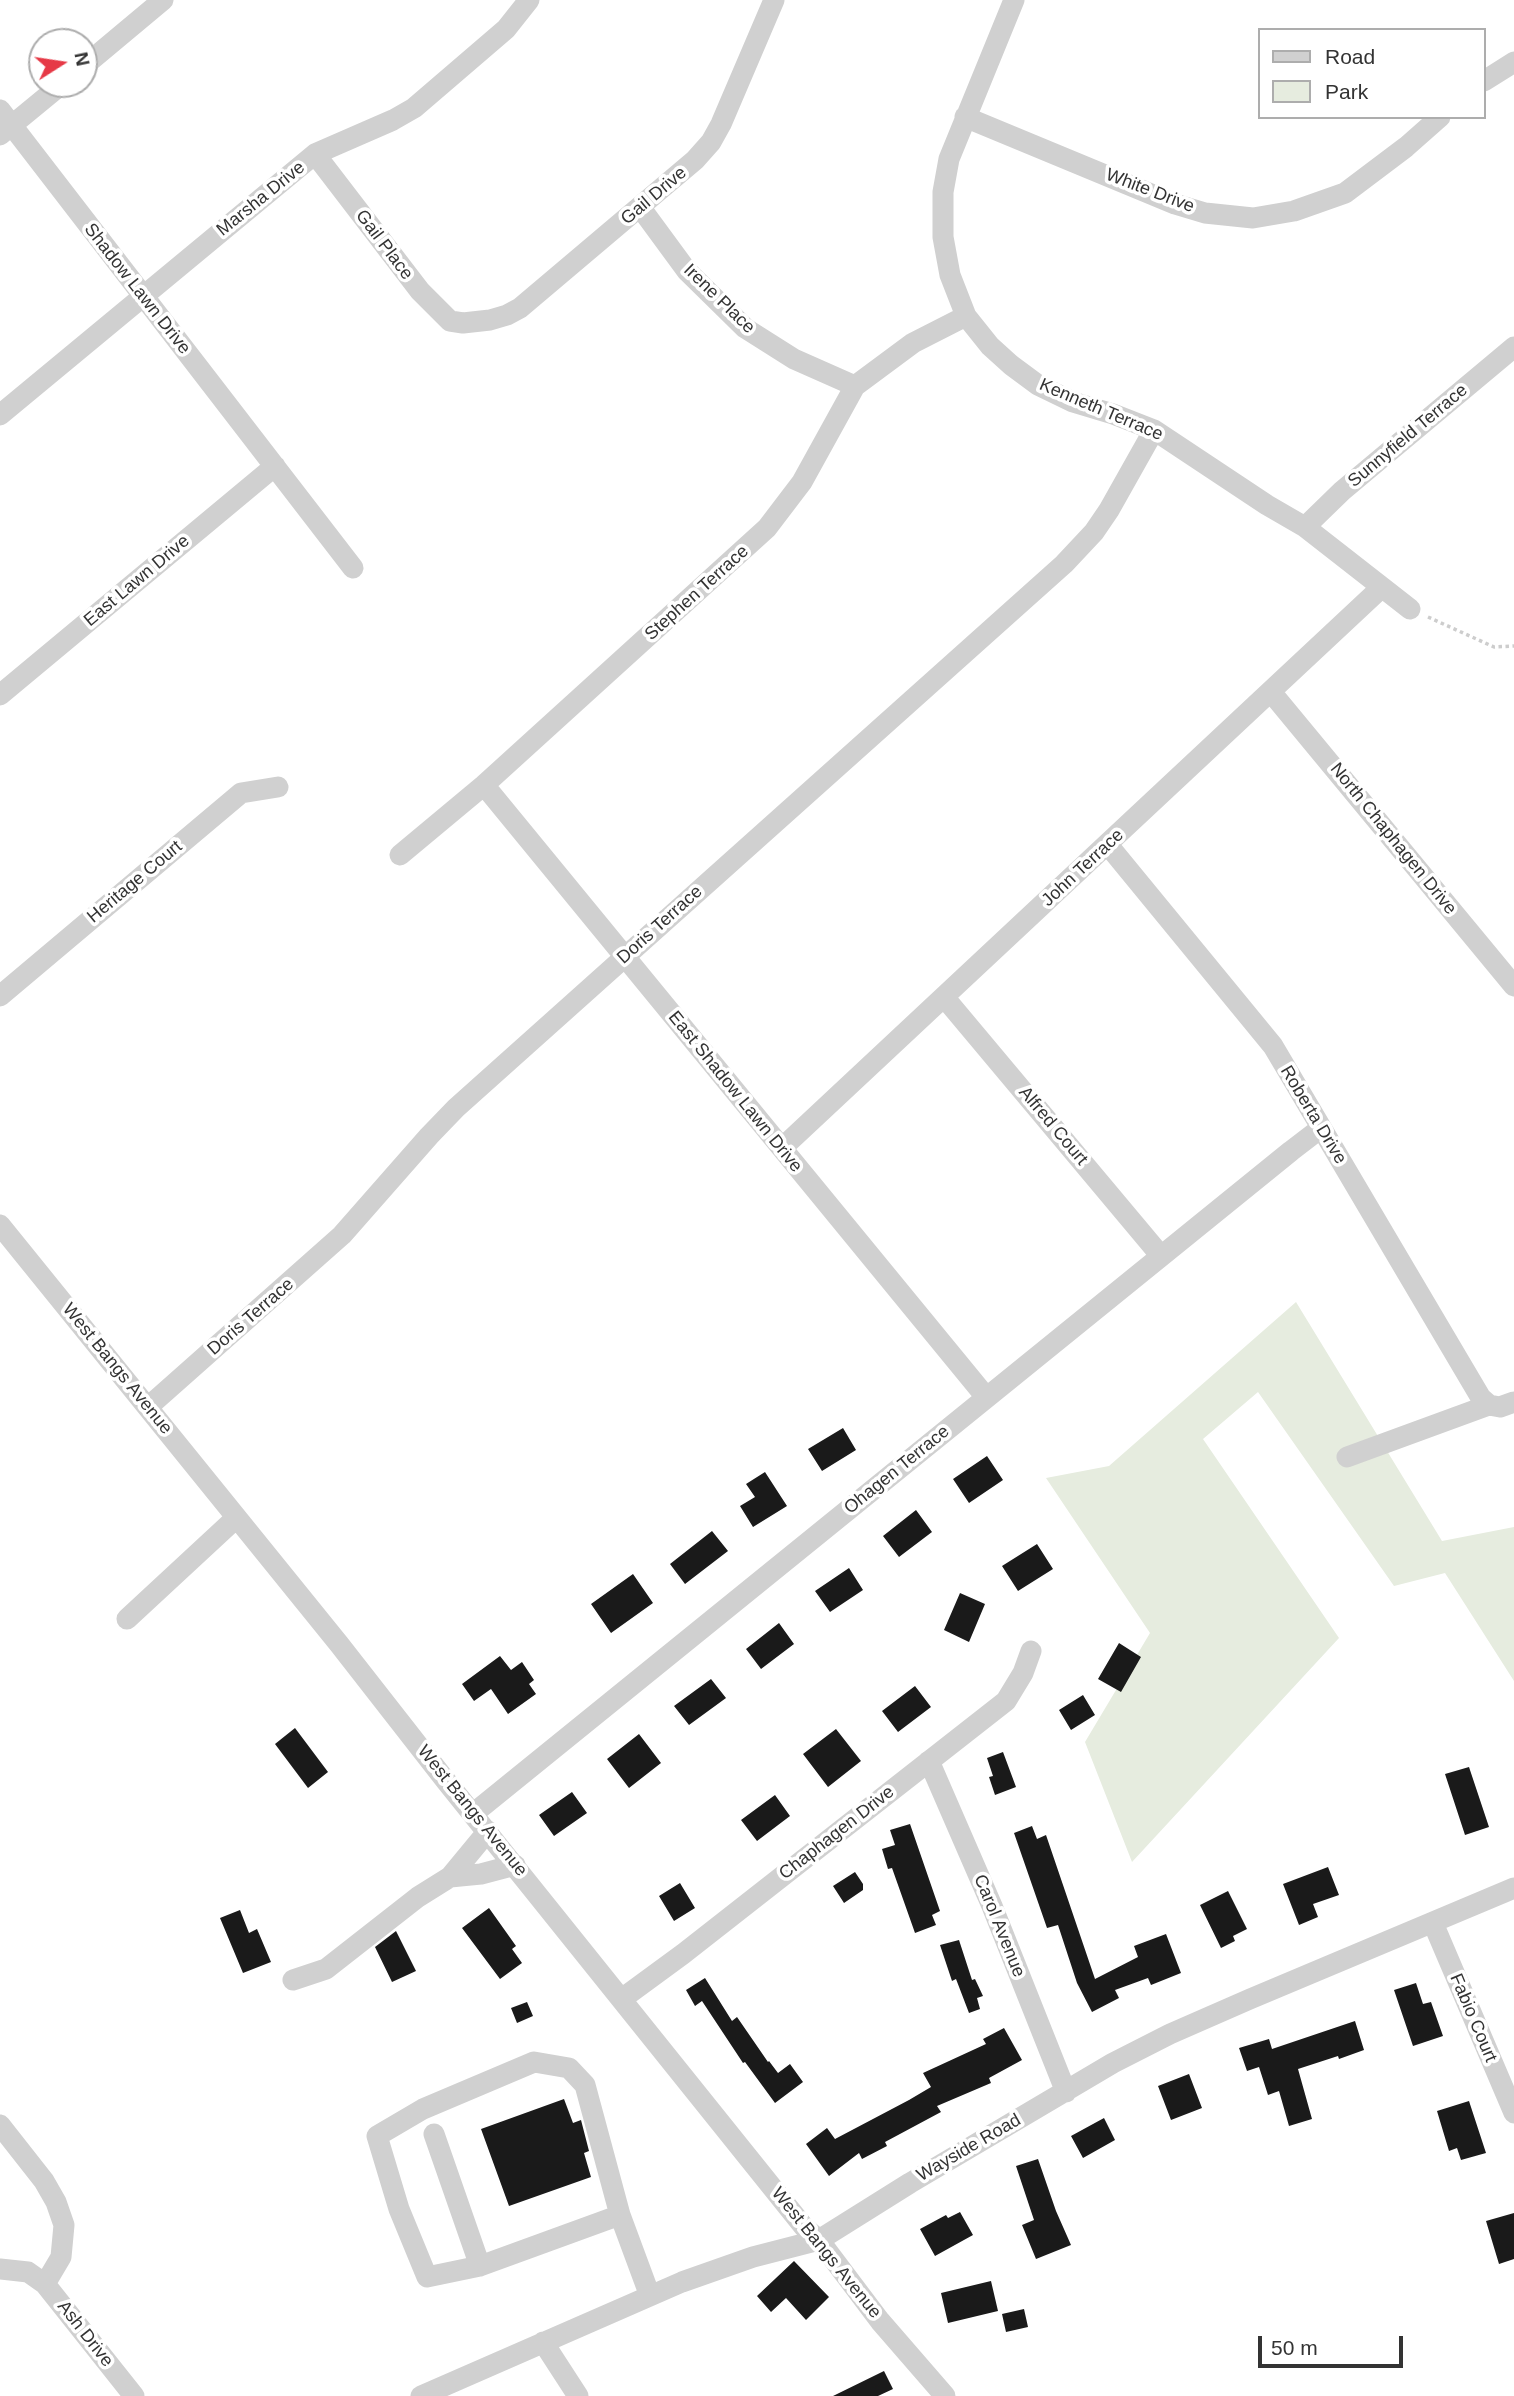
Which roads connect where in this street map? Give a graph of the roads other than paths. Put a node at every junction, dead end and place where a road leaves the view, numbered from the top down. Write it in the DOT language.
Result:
graph roads {
  1 [pos="163,0"];
  2 [pos="529,0"];
  3 [pos="774,0"];
  4 [pos="1014,0"];
  5 [pos="98,53"];
  6 [pos="1514,62"];
  7 [pos="1486,80"];
  8 [pos="42,98"];
  9 [pos="965,117"];
  10 [pos="1438,119"];
  11 [pos="4,124"];
  12 [pos="315,155"];
  13 [pos="640,208"];
  14 [pos="144,296"];
  15 [pos="966,316"];
  16 [pos="463,323"];
  17 [pos="1514,347"];
  18 [pos="855,386"];
  19 [pos="0,415"];
  20 [pos="1154,430"];
  21 [pos="275,466"];
  22 [pos="1305,527"];
  23 [pos="353,568"];
  24 [pos="1382,587"];
  25 [pos="1410,609"];
  26 [pos="1271,692"];
  27 [pos="0,695"];
  28 [pos="484,785"];
  29 [pos="278,788"];
  30 [pos="1108,845"];
  31 [pos="400,855"];
  32 [pos="625,957"];
  33 [pos="1514,986"];
  34 [pos="0,996"];
  35 [pos="944,997"];
  36 [pos="1321,1128"];
  37 [pos="782,1148"];
  38 [pos="0,1225"];
  39 [pos="1161,1256"];
  40 [pos="986,1397"];
  41 [pos="1514,1402"];
  42 [pos="1489,1405"];
  43 [pos="148,1407"];
  44 [pos="1347,1457"];
  45 [pos="236,1518"];
  46 [pos="127,1619"];
  47 [pos="1031,1651"];
  48 [pos="929,1761"];
  49 [pos="474,1813"];
  50 [pos="488,1832"];
  51 [pos="515,1865"];
  52 [pos="450,1877"];
  53 [pos="1514,1888"];
  54 [pos="1433,1923"];
  55 [pos="293,1980"];
  56 [pos="622,1998"];
  57 [pos="1066,2092"];
  58 [pos="1514,2113"];
  59 [pos="0,2125"];
  60 [pos="433,2134"];
  61 [pos="620,2215"];
  62 [pos="819,2240"];
  63 [pos="480,2266"];
  64 [pos="0,2269"];
  65 [pos="45,2284"];
  66 [pos="650,2296"];
  67 [pos="543,2342"];
  68 [pos="134,2396"];
  69 [pos="421,2396"];
  70 [pos="578,2396"];
  71 [pos="945,2396"];
  1 -- 5 [label="street"];
  2 -- 12 [label="street, Marsha Drive"];
  3 -- 13 [label="street, Gail Drive"];
  4 -- 9 [label="street, Kenneth Terrace"];
  6 -- 7 [label="street"];
  8 -- 11 [label="street"];
  9 -- 10 [label="street, White Drive"];
  9 -- 15 [label="street, Kenneth Terrace"];
  11 -- 14 [label="street, Shadow Lawn Drive"];
  12 -- 14 [label="street, Marsha Drive"];
  12 -- 16 [label="street, Gail Place"];
  13 -- 16 [label="street, Gail Drive"];
  13 -- 18 [label="street, Irene Place"];
  14 -- 19 [label="street, Marsha Drive"];
  14 -- 21 [label="street, Shadow Lawn Drive"];
  15 -- 18 [label="street, Stephen Terrace"];
  15 -- 20 [label="street, Kenneth Terrace"];
  17 -- 22 [label="street, Sunnyfield Terrace"];
  18 -- 28 [label="street, Stephen Terrace"];
  20 -- 22 [label="street, Kenneth Terrace"];
  20 -- 32 [label="street, Doris Terrace"];
  21 -- 23 [label="street, Shadow Lawn Drive"];
  21 -- 27 [label="street, East Lawn Drive"];
  22 -- 24 [label="street, Kenneth Terrace"];
  24 -- 25 [label="street, Kenneth Terrace"];
  24 -- 26 [label="street, John Terrace"];
  26 -- 30 [label="street, John Terrace"];
  26 -- 33 [label="street, North Chaphagen Drive"];
  28 -- 31 [label="street, Stephen Terrace"];
  28 -- 32 [label="street, East Shadow Lawn Drive"];
  29 -- 34 [label="street, Heritage Court"];
  30 -- 35 [label="street, John Terrace"];
  30 -- 36 [label="street, Roberta Drive"];
  32 -- 37 [label="street, East Shadow Lawn Drive"];
  32 -- 43 [label="street, Doris Terrace"];
  35 -- 37 [label="street, John Terrace"];
  35 -- 39 [label="street, Alfred Court"];
  36 -- 39 [label="street, Ohagen Terrace"];
  36 -- 42 [label="street, Roberta Drive"];
  37 -- 40 [label="street, East Shadow Lawn Drive"];
  38 -- 43 [label="street, West Bangs Avenue"];
  39 -- 40 [label="street, Ohagen Terrace"];
  40 -- 49 [label="street, Ohagen Terrace"];
  41 -- 42 [label="street"];
  42 -- 44 [label="street"];
  43 -- 45 [label="street, West Bangs Avenue"];
  45 -- 46 [label="street"];
  45 -- 49 [label="street, West Bangs Avenue"];
  47 -- 48 [label="street, Chaphagen Drive"];
  48 -- 56 [label="street, Chaphagen Drive"];
  48 -- 57 [label="street, Carol Avenue"];
  49 -- 50 [label="street, West Bangs Avenue"];
  50 -- 51 [label="street, West Bangs Avenue"];
  50 -- 52 [label="street"];
  51 -- 52 [label="street"];
  51 -- 56 [label="street, West Bangs Avenue"];
  52 -- 55 [label="street"];
  53 -- 54 [label="street, Wayside Road"];
  54 -- 57 [label="street, Wayside Road"];
  54 -- 58 [label="street, Fabio Court"];
  56 -- 62 [label="street, West Bangs Avenue"];
  57 -- 62 [label="street, Wayside Road"];
  59 -- 65 [label="street, Ash Drive"];
  60 -- 63 [label="street"];
  61 -- 63 [label="street"];
  61 -- 63 [label="street"];
  61 -- 66 [label="street"];
  62 -- 66 [label="street, Wayside Road"];
  62 -- 71 [label="street, West Bangs Avenue"];
  64 -- 65 [label="street"];
  65 -- 68 [label="street, Ash Drive"];
  66 -- 67 [label="street, Wayside Road"];
  67 -- 69 [label="street, Wayside Road"];
  67 -- 70 [label="street"];
}
